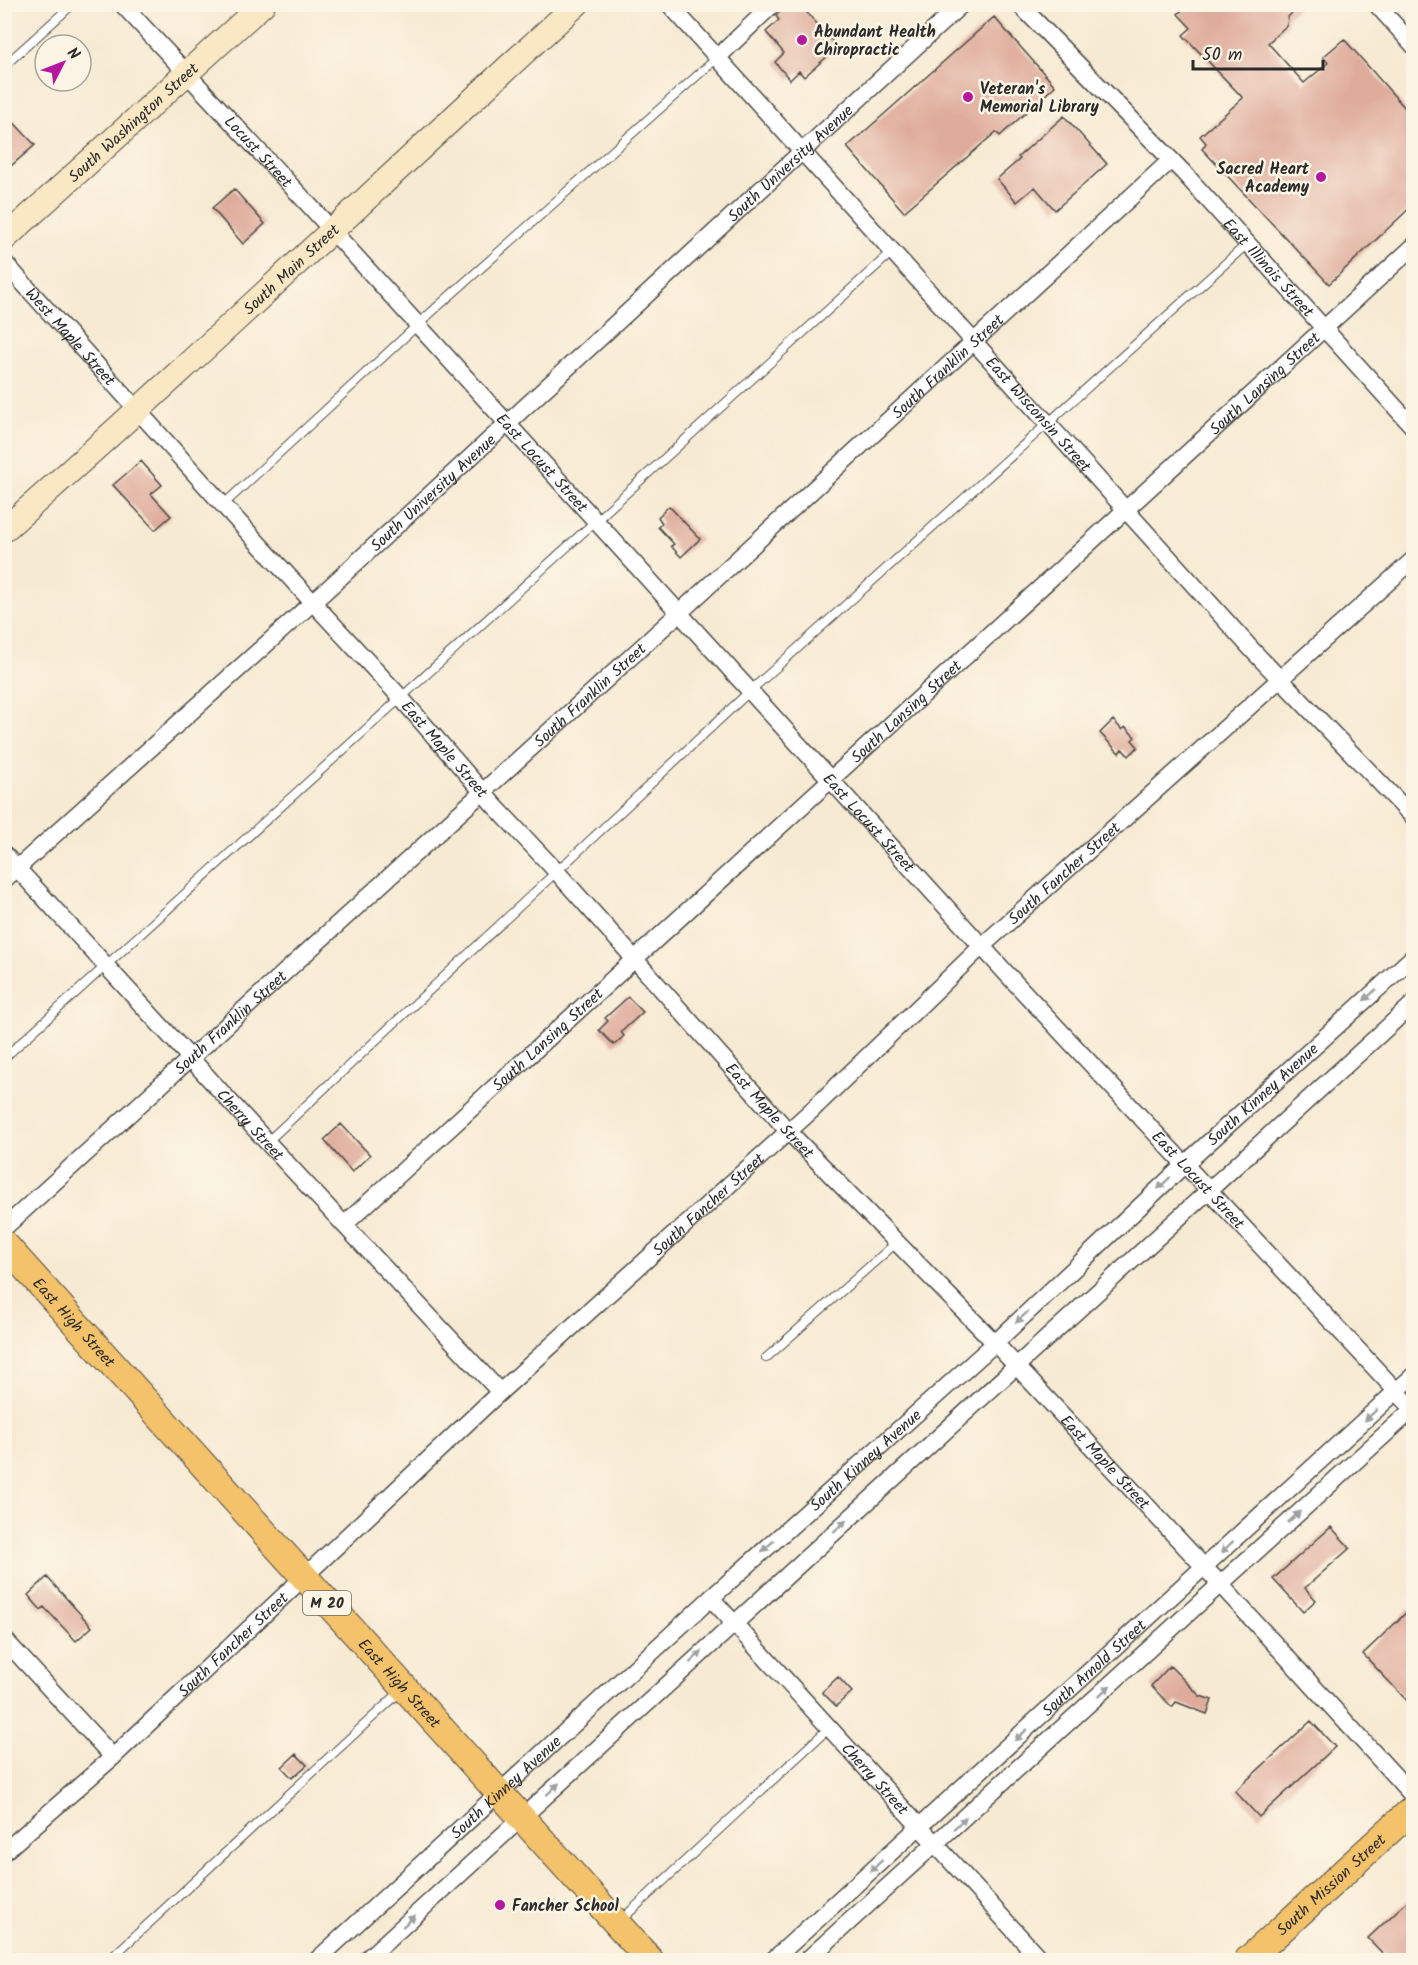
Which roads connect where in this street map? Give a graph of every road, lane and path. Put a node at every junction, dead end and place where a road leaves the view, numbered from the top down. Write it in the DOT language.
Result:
graph roads {
  1 [pos="73,4"];
  2 [pos="122,4"];
  3 [pos="263,4"];
  4 [pos="577,4"];
  5 [pos="669,4"];
  6 [pos="773,4"];
  7 [pos="962,4"];
  8 [pos="1019,4"];
  9 [pos="1376,4"];
  10 [pos="1413,46"];
  11 [pos="717,58"];
  12 [pos="4,66"];
  13 [pos="187,74"];
  14 [pos="804,151"];
  15 [pos="1171,160"];
  16 [pos="331,229"];
  17 [pos="4,239"];
  18 [pos="1247,244"];
  19 [pos="1413,246"];
  20 [pos="892,251"];
  21 [pos="4,262"];
  22 [pos="418,326"];
  23 [pos="1323,328"];
  24 [pos="973,341"];
  25 [pos="138,412"];
  26 [pos="508,424"];
  27 [pos="1048,424"];
  28 [pos="1413,428"];
  29 [pos="223,505"];
  30 [pos="1126,510"];
  31 [pos="596,521"];
  32 [pos="4,530"];
  33 [pos="1413,559"];
  34 [pos="313,602"];
  35 [pos="678,614"];
  36 [pos="1279,678"];
  37 [pos="750,690"];
  38 [pos="401,698"];
  39 [pos="831,777"];
  40 [pos="481,791"];
  41 [pos="1413,818"];
  42 [pos="4,854"];
  43 [pos="18,868"];
  44 [pos="557,872"];
  45 [pos="4,880"];
  46 [pos="982,946"];
  47 [pos="1413,956"];
  48 [pos="634,959"];
  49 [pos="106,966"];
  50 [pos="1413,1003"];
  51 [pos="4,1058"];
  52 [pos="190,1058"];
  53 [pos="788,1131"];
  54 [pos="267,1142"];
  55 [pos="1184,1165"];
  56 [pos="1208,1191"];
  57 [pos="345,1224"];
  58 [pos="4,1228"];
  59 [pos="896,1243"];
  60 [pos="4,1244"];
  61 [pos="995,1343"];
  62 [pos="766,1358"];
  63 [pos="1016,1366"];
  64 [pos="1413,1375"];
  65 [pos="1396,1391"];
  66 [pos="500,1392"];
  67 [pos="1413,1409"];
  68 [pos="1205,1568"];
  69 [pos="303,1576"];
  70 [pos="1220,1584"];
  71 [pos="711,1598"];
  72 [pos="734,1623"];
  73 [pos="4,1638"];
  74 [pos="404,1689"];
  75 [pos="829,1728"];
  76 [pos="113,1757"];
  77 [pos="498,1794"];
  78 [pos="1413,1797"];
  79 [pos="1413,1808"];
  80 [pos="521,1819"];
  81 [pos="920,1826"];
  82 [pos="937,1843"];
  83 [pos="4,1852"];
  84 [pos="617,1923"];
  85 [pos="1029,1947"];
  86 [pos="642,1955"];
  87 [pos="109,1960"];
  88 [pos="316,1960"];
  89 [pos="366,1960"];
  90 [pos="773,1960"];
  91 [pos="807,1960"];
  92 [pos="1014,1960"];
  93 [pos="1041,1960"];
  94 [pos="1248,1960"];
  1 -- 12 [label="lane"];
  2 -- 13 [label="street, Locust Street"];
  3 -- 13 [label="street, South Washington Street"];
  4 -- 16 [label="street, South Main Street"];
  5 -- 11 [label="street, East Wisconsin Street"];
  6 -- 11 [label="street"];
  7 -- 14 [label="street, South University Avenue"];
  8 -- 15 [label="street, East Illinois Street"];
  9 -- 10 [label="street"];
  11 -- 14 [label="street, East Wisconsin Street"];
  11 -- 22 [label="lane"];
  13 -- 16 [label="street, Locust Street"];
  13 -- 17 [label="street, South Washington Street"];
  14 -- 20 [label="street, East Wisconsin Street"];
  14 -- 26 [label="street, South University Avenue"];
  15 -- 18 [label="street, East Illinois Street"];
  15 -- 24 [label="street, South Franklin Street"];
  16 -- 22 [label="street, East Locust Street"];
  16 -- 25 [label="street, South Main Street"];
  18 -- 23 [label="street, East Illinois Street"];
  18 -- 27 [label="lane"];
  19 -- 23 [label="street, South Lansing Street"];
  20 -- 24 [label="street, East Wisconsin Street"];
  20 -- 31 [label="lane"];
  21 -- 25 [label="street, West Maple Street"];
  22 -- 26 [label="street, East Locust Street"];
  22 -- 29 [label="lane"];
  23 -- 28 [label="street, East Illinois Street"];
  23 -- 30 [label="street, South Lansing Street"];
  24 -- 27 [label="street, East Wisconsin Street"];
  24 -- 35 [label="street, South Franklin Street"];
  25 -- 29 [label="street, East Maple Street"];
  25 -- 32 [label="street, South Main Street"];
  26 -- 31 [label="street, East Locust Street"];
  26 -- 34 [label="street, South University Avenue"];
  27 -- 30 [label="street, East Wisconsin Street"];
  27 -- 37 [label="lane"];
  29 -- 34 [label="street, East Maple Street"];
  30 -- 36 [label="street, East Wisconsin Street"];
  30 -- 39 [label="street, South Lansing Street"];
  31 -- 35 [label="street, East Locust Street"];
  31 -- 38 [label="lane"];
  33 -- 36 [label="street, South Fancher Street"];
  34 -- 38 [label="street, East Maple Street"];
  34 -- 43 [label="street, South University Avenue"];
  35 -- 37 [label="street, East Locust Street"];
  35 -- 40 [label="street, South Franklin Street"];
  36 -- 41 [label="street, East Wisconsin Street"];
  36 -- 46 [label="street, South Fancher Street"];
  37 -- 39 [label="street, East Locust Street"];
  37 -- 44 [label="lane"];
  38 -- 40 [label="street, East Maple Street"];
  38 -- 49 [label="lane"];
  39 -- 46 [label="street, East Locust Street"];
  39 -- 48 [label="street, South Lansing Street"];
  40 -- 44 [label="street, East Maple Street"];
  40 -- 52 [label="street, South Franklin Street"];
  42 -- 43 [label="street, Cherry Street"];
  43 -- 45 [label="street, South University Avenue"];
  43 -- 49 [label="street, Cherry Street"];
  44 -- 48 [label="street, East Maple Street"];
  44 -- 54 [label="lane"];
  46 -- 53 [label="street, South Fancher Street"];
  46 -- 55 [label="street, East Locust Street"];
  47 -- 55 [label="street, South Kinney Avenue, one-way"];
  48 -- 53 [label="street, East Maple Street"];
  48 -- 57 [label="street, South Lansing Street"];
  49 -- 51 [label="lane"];
  49 -- 52 [label="street, Cherry Street"];
  50 -- 56 [label="street, South Kinney Avenue"];
  52 -- 54 [label="street, Cherry Street"];
  52 -- 58 [label="street, South Franklin Street"];
  53 -- 59 [label="street, East Maple Street"];
  53 -- 66 [label="street, South Fancher Street"];
  54 -- 57 [label="street, Cherry Street"];
  55 -- 56 [label="street, East Locust Street"];
  55 -- 61 [label="street, South Kinney Avenue, one-way"];
  56 -- 63 [label="street, South Kinney Avenue"];
  56 -- 65 [label="street, East Locust Street"];
  57 -- 66 [label="street, Cherry Street"];
  59 -- 61 [label="street, East Maple Street"];
  59 -- 62 [label="lane"];
  60 -- 69 [label="main road, East High Street / M 20"];
  61 -- 63 [label="street, East Maple Street"];
  61 -- 71 [label="street, South Kinney Avenue, one-way"];
  63 -- 68 [label="street, East Maple Street"];
  72 -- 63 [label="street, South Kinney Avenue, one-way"];
  64 -- 65 [label="street, South Arnold Street"];
  65 -- 67 [label="street, East Locust Street"];
  65 -- 68 [label="street, South Arnold Street, one-way"];
  66 -- 69 [label="street, South Fancher Street"];
  70 -- 67 [label="street, South Arnold Street, one-way"];
  68 -- 70 [label="street, East Maple Street"];
  68 -- 81 [label="street, South Arnold Street, one-way"];
  69 -- 74 [label="main road, East High Street / M 20"];
  69 -- 76 [label="street, South Fancher Street"];
  70 -- 78 [label="street, East Maple Street"];
  82 -- 70 [label="street, South Arnold Street, one-way"];
  71 -- 72 [label="street, Cherry Street"];
  71 -- 77 [label="street, South Kinney Avenue"];
  72 -- 75 [label="street, Cherry Street"];
  80 -- 72 [label="street, South Kinney Avenue, one-way"];
  73 -- 76 [label="street"];
  74 -- 77 [label="main road, East High Street / M 20"];
  74 -- 87 [label="lane"];
  75 -- 81 [label="street, Cherry Street"];
  75 -- 84 [label="lane"];
  76 -- 83 [label="street, South Fancher Street"];
  77 -- 80 [label="main road, East High Street / M 20"];
  77 -- 88 [label="street, South Kinney Avenue"];
  79 -- 94 [label="main road, South Mission Street"];
  80 -- 84 [label="main road, East High Street / M 20"];
  89 -- 80 [label="street, South Kinney Avenue, one-way"];
  81 -- 82 [label="street, Cherry Street"];
  81 -- 90 [label="street, South Arnold Street, one-way"];
  82 -- 85 [label="street, Cherry Street"];
  82 -- 91 [label="street, South Arnold Street"];
  84 -- 86 [label="main road, East High Street / M 20"];
  85 -- 92 [label="lane"];
  85 -- 93 [label="street, Cherry Street"];
}
